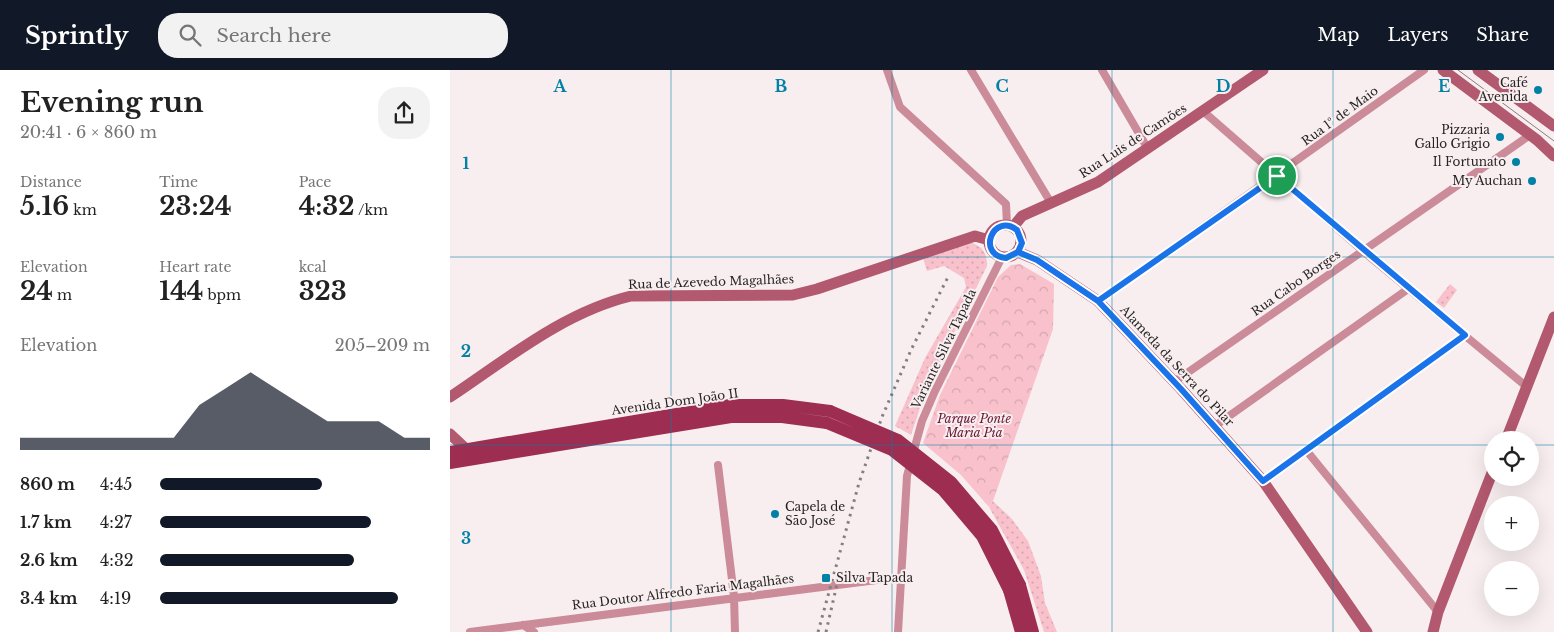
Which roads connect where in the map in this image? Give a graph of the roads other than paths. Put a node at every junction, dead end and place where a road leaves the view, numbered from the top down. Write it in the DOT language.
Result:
graph roads {
  1 [pos="887,70"];
  2 [pos="971,70"];
  3 [pos="1102,70"];
  4 [pos="1263,70"];
  5 [pos="1424,70"];
  6 [pos="1443,70"];
  7 [pos="1478,70"];
  8 [pos="1204,112"];
  9 [pos="1552,124"];
  10 [pos="1530,135"];
  11 [pos="1148,148"];
  12 [pos="1554,156"];
  13 [pos="1277,176"];
  14 [pos="1051,203"];
  15 [pos="1010,226"];
  16 [pos="989,240"];
  17 [pos="1362,250"];
  18 [pos="1018,252"];
  19 [pos="1002,257"];
  20 [pos="1408,289"];
  21 [pos="1098,301"];
  22 [pos="1554,317"];
  23 [pos="1465,335"];
  24 [pos="1174,382"];
  25 [pos="1527,387"];
  26 [pos="450,396"];
  27 [pos="828,417"];
  28 [pos="1215,426"];
  29 [pos="1510,431"];
  30 [pos="450,434"];
  31 [pos="466,449"];
  32 [pos="1306,450"];
  33 [pos="450,452"];
  34 [pos="450,463"];
  35 [pos="718,465"];
  36 [pos="1263,481"];
  37 [pos="1487,486"];
  38 [pos="900,577"];
  39 [pos="1015,588"];
  40 [pos="734,596"];
  41 [pos="1438,612"];
  42 [pos="523,625"];
  43 [pos="1364,629"];
  44 [pos="470,632"];
  45 [pos="534,632"];
  46 [pos="735,632"];
  47 [pos="898,632"];
  48 [pos="1021,632"];
  49 [pos="1033,632"];
  50 [pos="1434,632"];
  1 -- 15 [label="street"];
  2 -- 14 [label="street"];
  3 -- 11 [label="street"];
  4 -- 8 [label="street, Rua Luis de Camões"];
  5 -- 13 [label="street, Rua 1º de Maio"];
  6 -- 10 [label="street"];
  7 -- 9 [label="street"];
  8 -- 11 [label="street, Rua Luis de Camões"];
  8 -- 13 [label="street"];
  9 -- 10 [label="street"];
  10 -- 12 [label="street"];
  10 -- 17 [label="street, Rua Cabo Borges"];
  11 -- 14 [label="street, Rua Luis de Camões"];
  13 -- 17 [label="street"];
  13 -- 21 [label="street, Rua 1º de Maio"];
  14 -- 15 [label="street, Rua Luis de Camões"];
  15 -- 16 [label="street"];
  15 -- 18 [label="street"];
  16 -- 19 [label="street"];
  16 -- 26 [label="street, Rua de Azevedo Magalhães"];
  17 -- 20 [label="street"];
  17 -- 24 [label="street, Rua Cabo Borges"];
  18 -- 19 [label="street"];
  18 -- 21 [label="street, Alameda da Serra do Pilar"];
  19 -- 38 [label="street, Variante Silva Tapada"];
  20 -- 23 [label="street"];
  20 -- 28 [label="street"];
  21 -- 24 [label="street, Alameda da Serra do Pilar"];
  22 -- 25 [label="street"];
  23 -- 25 [label="street"];
  23 -- 32 [label="street"];
  24 -- 28 [label="street, Alameda da Serra do Pilar"];
  25 -- 29 [label="street"];
  27 -- 31 [label="main road, Avenida Dom João II"];
  27 -- 34 [label="main road, Avenida Dom João II"];
  27 -- 39 [label="main road, Avenida Dom João II, bridge"];
  28 -- 36 [label="street, Alameda da Serra do Pilar"];
  30 -- 31 [label="street"];
  31 -- 33 [label="main road, Avenida Dom João II"];
  32 -- 36 [label="street"];
  32 -- 41 [label="street"];
  35 -- 40 [label="street"];
  36 -- 43 [label="street, Alameda da Serra do Pilar"];
  37 -- 41 [label="street"];
  38 -- 40 [label="street, Rua Doutor Alfredo Faria Magalhães"];
  38 -- 47 [label="street, Variante Silva Tapada"];
  39 -- 48 [label="main road, Avenida Dom João II"];
  39 -- 49 [label="main road, Avenida Dom João II"];
  40 -- 42 [label="street, Rua Doutor Alfredo Faria Magalhães"];
  40 -- 46 [label="street"];
  41 -- 50 [label="street"];
  42 -- 44 [label="street, Rua Doutor Alfredo Faria Magalhães"];
  42 -- 45 [label="street"];
}
